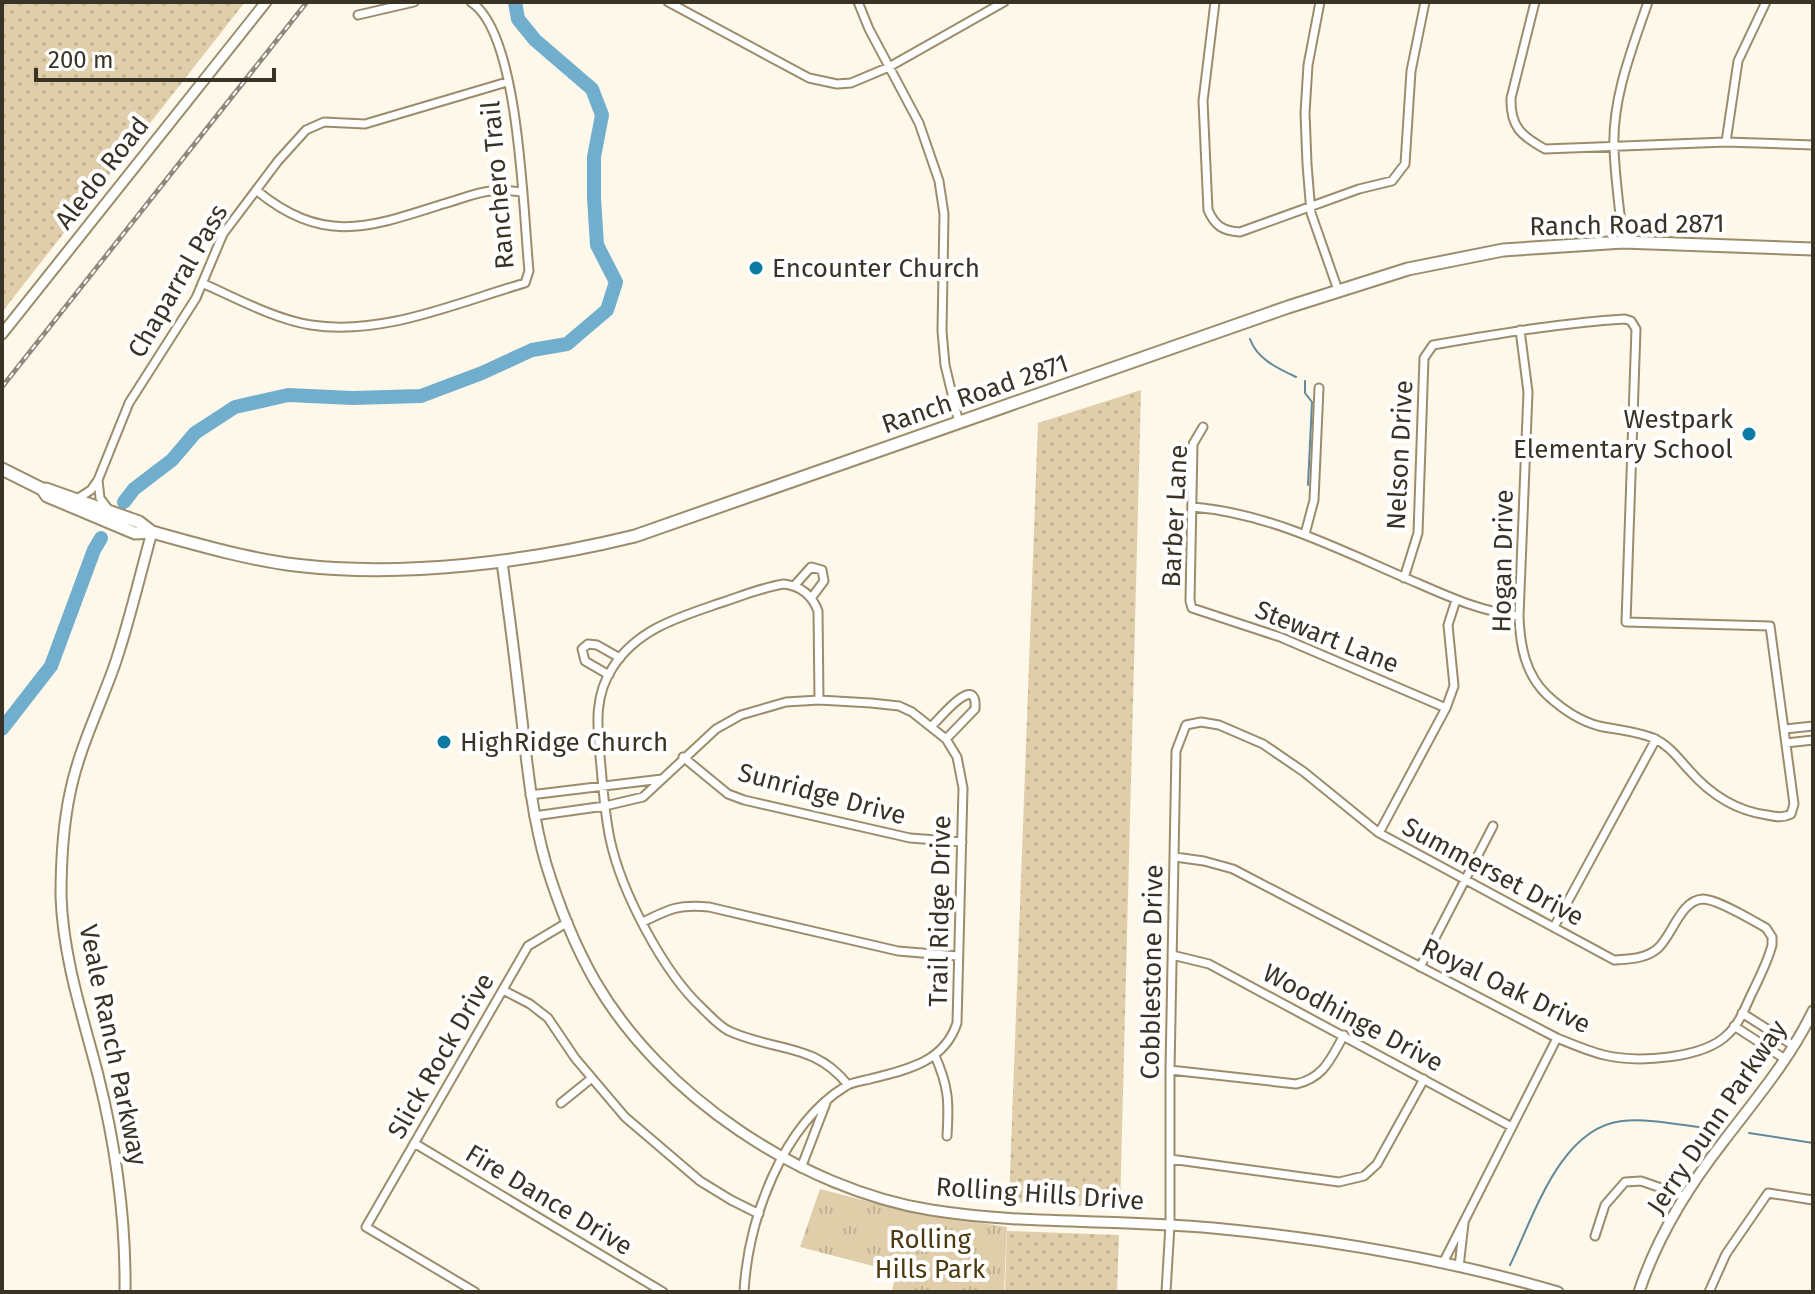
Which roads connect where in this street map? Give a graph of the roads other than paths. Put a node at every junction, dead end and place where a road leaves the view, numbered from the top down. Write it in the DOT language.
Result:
graph roads {
  1 [pos="266,2"];
  2 [pos="414,2"];
  3 [pos="471,2"];
  4 [pos="668,2"];
  5 [pos="858,2"];
  6 [pos="1004,2"];
  7 [pos="1215,2"];
  8 [pos="1320,2"];
  9 [pos="1425,2"];
  10 [pos="1535,2"];
  11 [pos="1648,2"];
  12 [pos="1766,2"];
  13 [pos="358,15"];
  14 [pos="889,67"];
  15 [pos="507,82"];
  16 [pos="1726,142"];
  17 [pos="1813,145"];
  18 [pos="1614,146"];
  19 [pos="256,190"];
  20 [pos="523,192"];
  21 [pos="1310,207"];
  22 [pos="1623,242"];
  23 [pos="1813,249"];
  24 [pos="202,283"];
  25 [pos="1338,290"];
  26 [pos="1520,330"];
  27 [pos="2,334"];
  28 [pos="1319,388"];
  29 [pos="959,423"];
  30 [pos="1203,427"];
  31 [pos="2,469"];
  32 [pos="98,480"];
  33 [pos="42,489"];
  34 [pos="75,500"];
  35 [pos="1192,507"];
  36 [pos="112,513"];
  37 [pos="152,532"];
  38 [pos="1305,534"];
  39 [pos="502,562"];
  40 [pos="1404,578"];
  41 [pos="794,586"];
  42 [pos="812,597"];
  43 [pos="1456,600"];
  44 [pos="1192,608"];
  45 [pos="1519,616"];
  46 [pos="620,658"];
  47 [pos="609,675"];
  48 [pos="819,700"];
  49 [pos="1446,708"];
  50 [pos="1189,723"];
  51 [pos="932,726"];
  52 [pos="1813,726"];
  53 [pos="1785,729"];
  54 [pos="946,739"];
  55 [pos="1656,739"];
  56 [pos="1813,740"];
  57 [pos="1786,743"];
  58 [pos="683,757"];
  59 [pos="662,779"];
  60 [pos="603,785"];
  61 [pos="530,795"];
  62 [pos="605,806"];
  63 [pos="534,816"];
  64 [pos="1493,826"];
  65 [pos="1379,833"];
  66 [pos="962,842"];
  67 [pos="1175,857"];
  68 [pos="1465,879"];
  69 [pos="568,922"];
  70 [pos="643,922"];
  71 [pos="1554,927"];
  72 [pos="1772,937"];
  73 [pos="1172,955"];
  74 [pos="958,956"];
  75 [pos="1420,967"];
  76 [pos="503,990"];
  77 [pos="1813,1011"];
  78 [pos="1742,1013"];
  79 [pos="1734,1026"];
  80 [pos="1344,1035"];
  81 [pos="1557,1038"];
  82 [pos="1794,1046"];
  83 [pos="935,1056"];
  84 [pos="1785,1059"];
  85 [pos="1170,1070"];
  86 [pos="592,1078"];
  87 [pos="1424,1079"];
  88 [pos="848,1085"];
  89 [pos="561,1103"];
  90 [pos="826,1103"];
  91 [pos="1510,1126"];
  92 [pos="947,1136"];
  93 [pos="414,1143"];
  94 [pos="783,1159"];
  95 [pos="1170,1159"];
  96 [pos="801,1168"];
  97 [pos="1684,1196"];
  98 [pos="1813,1200"];
  99 [pos="759,1214"];
  100 [pos="1464,1223"];
  101 [pos="1170,1225"];
  102 [pos="1595,1236"];
  103 [pos="1443,1263"];
  104 [pos="1459,1267"];
  105 [pos="125,1292"];
  106 [pos="475,1292"];
  107 [pos="663,1292"];
  108 [pos="744,1292"];
  109 [pos="1166,1292"];
  110 [pos="1558,1292"];
  111 [pos="1639,1292"];
  112 [pos="1709,1292"];
  1 -- 27 [label="street, Aledo Road"];
  2 -- 13 [label="street"];
  3 -- 15 [label="street, Ranchero Trail"];
  4 -- 14 [label="street"];
  5 -- 14 [label="street"];
  6 -- 14 [label="street"];
  7 -- 21 [label="street"];
  8 -- 21 [label="street"];
  9 -- 21 [label="street"];
  10 -- 18 [label="street"];
  11 -- 18 [label="street"];
  12 -- 16 [label="street"];
  14 -- 29 [label="street"];
  15 -- 19 [label="street, Chaparral Pass"];
  15 -- 20 [label="street, Ranchero Trail"];
  16 -- 17 [label="street"];
  16 -- 18 [label="street"];
  18 -- 22 [label="street"];
  19 -- 20 [label="street"];
  19 -- 24 [label="street, Chaparral Pass"];
  20 -- 24 [label="street, Ranchero Trail"];
  21 -- 25 [label="street"];
  22 -- 23 [label="main road, Ranch Road 2871"];
  22 -- 25 [label="main road, Ranch Road 2871"];
  24 -- 32 [label="street, Chaparral Pass"];
  25 -- 29 [label="main road, Ranch Road 2871"];
  26 -- 40 [label="street, Nelson Drive"];
  26 -- 45 [label="street, Hogan Drive"];
  26 -- 53 [label="street, Nelson Drive"];
  28 -- 38 [label="street"];
  29 -- 39 [label="main road, Ranch Road 2871"];
  30 -- 35 [label="street, Barber Lane"];
  31 -- 33 [label="main road, Ranch Road 2871"];
  32 -- 34 [label="street, Chaparral Pass"];
  32 -- 36 [label="street"];
  33 -- 34 [label="main road, Ranch Road 2871"];
  33 -- 37 [label="main road, Ranch Road 2871"];
  34 -- 36 [label="main road, Ranch Road 2871"];
  35 -- 38 [label="street"];
  35 -- 44 [label="street, Barber Lane"];
  36 -- 37 [label="main road, Ranch Road 2871"];
  37 -- 39 [label="main road, Ranch Road 2871"];
  37 -- 105 [label="street, Veale Ranch Parkway"];
  38 -- 40 [label="street"];
  39 -- 61 [label="street, Rolling Hills Drive"];
  40 -- 43 [label="street"];
  41 -- 42 [label="street"];
  41 -- 42 [label="street"];
  41 -- 46 [label="street"];
  42 -- 48 [label="street"];
  43 -- 45 [label="street"];
  43 -- 49 [label="street"];
  44 -- 49 [label="street, Stewart Lane"];
  45 -- 55 [label="street, Hogan Drive"];
  46 -- 47 [label="street"];
  46 -- 47 [label="street"];
  47 -- 60 [label="street"];
  48 -- 51 [label="street, Trail Ridge Drive"];
  48 -- 58 [label="street, Trail Ridge Drive"];
  49 -- 65 [label="street"];
  50 -- 65 [label="street, Summerset Drive"];
  50 -- 67 [label="street, Cobblestone Drive"];
  51 -- 54 [label="street, Trail Ridge Drive"];
  51 -- 54 [label="street"];
  52 -- 53 [label="street"];
  53 -- 57 [label="street"];
  54 -- 66 [label="street, Trail Ridge Drive"];
  55 -- 57 [label="street, Hogan Drive"];
  55 -- 71 [label="street"];
  56 -- 57 [label="street"];
  58 -- 59 [label="street, Trail Ridge Drive"];
  58 -- 66 [label="street, Sunridge Drive"];
  59 -- 60 [label="street"];
  59 -- 62 [label="street, Trail Ridge Drive"];
  60 -- 61 [label="street"];
  60 -- 62 [label="street"];
  61 -- 63 [label="street, Rolling Hills Drive"];
  62 -- 63 [label="street, Trail Ridge Drive"];
  62 -- 70 [label="street"];
  63 -- 69 [label="street, Rolling Hills Drive"];
  64 -- 68 [label="street"];
  65 -- 68 [label="street, Summerset Drive"];
  66 -- 74 [label="street, Trail Ridge Drive"];
  67 -- 73 [label="street, Cobblestone Drive"];
  67 -- 75 [label="street, Royal Oak Drive"];
  68 -- 71 [label="street, Summerset Drive"];
  68 -- 75 [label="street"];
  69 -- 76 [label="street, Slick Rock Drive"];
  69 -- 94 [label="street, Rolling Hills Drive"];
  70 -- 74 [label="street"];
  70 -- 88 [label="street"];
  71 -- 72 [label="street, Summerset Drive"];
  72 -- 78 [label="street, Royal Oak Drive"];
  73 -- 80 [label="street, Woodhinge Drive"];
  73 -- 85 [label="street, Cobblestone Drive"];
  74 -- 83 [label="street, Trail Ridge Drive"];
  75 -- 81 [label="street, Royal Oak Drive"];
  76 -- 86 [label="street"];
  76 -- 93 [label="street, Slick Rock Drive"];
  77 -- 82 [label="street, Jerry Dunn Parkway"];
  78 -- 79 [label="street, Royal Oak Drive"];
  78 -- 82 [label="street"];
  79 -- 81 [label="street, Royal Oak Drive"];
  79 -- 84 [label="street"];
  80 -- 85 [label="street"];
  80 -- 87 [label="street, Woodhinge Drive"];
  81 -- 91 [label="street"];
  82 -- 84 [label="street, Jerry Dunn Parkway"];
  83 -- 88 [label="street"];
  83 -- 92 [label="street"];
  84 -- 97 [label="street, Jerry Dunn Parkway"];
  85 -- 95 [label="street, Cobblestone Drive"];
  86 -- 89 [label="street"];
  86 -- 99 [label="street"];
  87 -- 91 [label="street, Woodhinge Drive"];
  87 -- 95 [label="street"];
  88 -- 90 [label="street"];
  90 -- 94 [label="street"];
  90 -- 96 [label="street"];
  91 -- 100 [label="street"];
  93 -- 106 [label="street, Slick Rock Drive"];
  93 -- 107 [label="street, Fire Dance Drive"];
  94 -- 96 [label="street, Rolling Hills Drive"];
  94 -- 99 [label="street"];
  95 -- 101 [label="street, Cobblestone Drive"];
  96 -- 101 [label="street, Rolling Hills Drive"];
  97 -- 102 [label="street"];
  97 -- 111 [label="street, Jerry Dunn Parkway"];
  98 -- 112 [label="street"];
  99 -- 108 [label="street"];
  100 -- 103 [label="street"];
  100 -- 104 [label="street"];
  101 -- 103 [label="street, Rolling Hills Drive"];
  101 -- 109 [label="street, Cobblestone Drive"];
  103 -- 104 [label="street, Rolling Hills Drive"];
  104 -- 110 [label="street, Rolling Hills Drive"];
}
